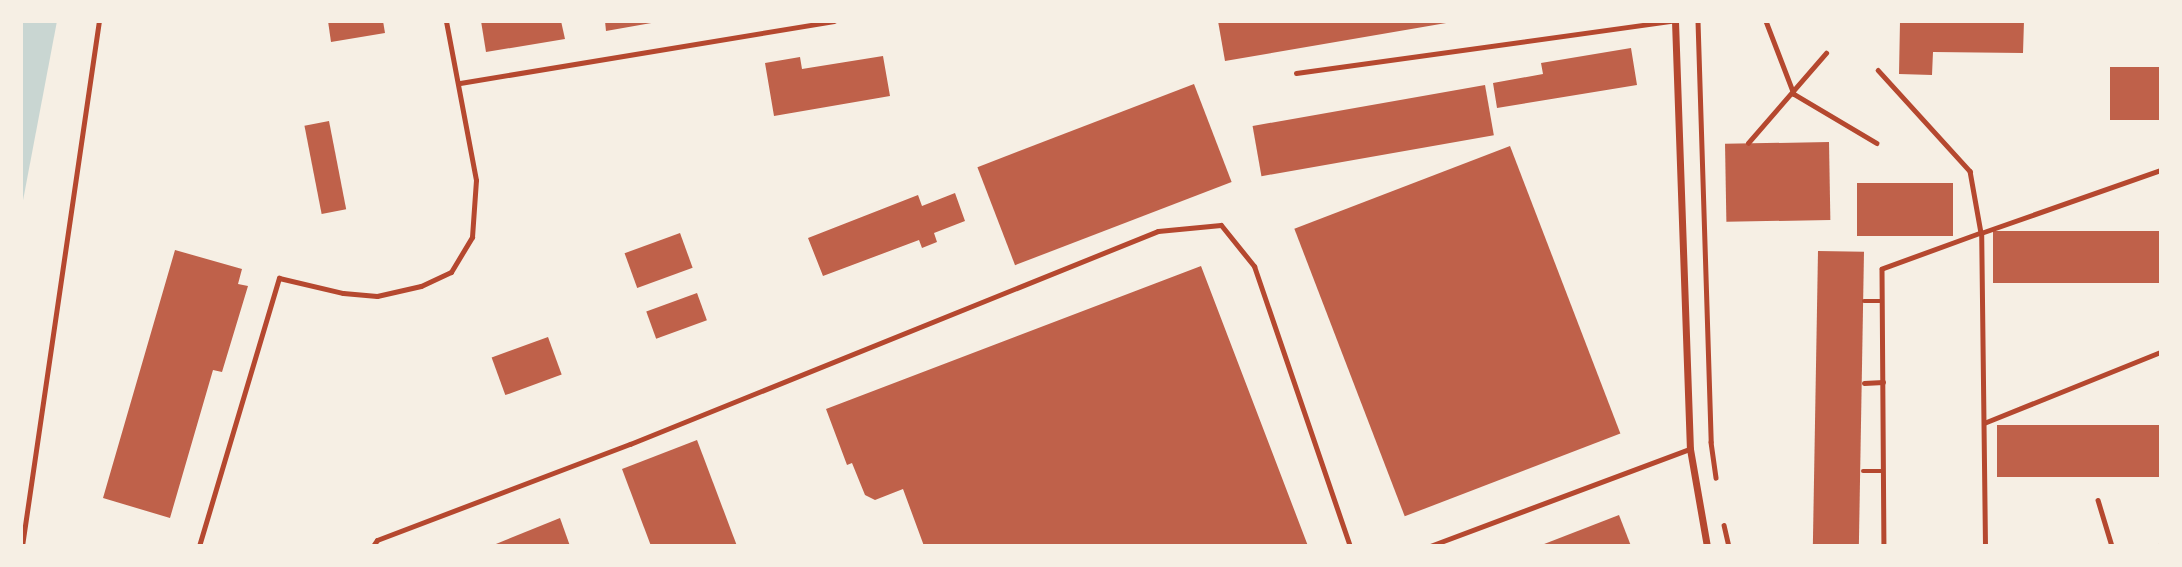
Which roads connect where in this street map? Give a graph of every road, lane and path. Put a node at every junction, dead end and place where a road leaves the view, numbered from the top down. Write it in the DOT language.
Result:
graph roads {
  1 [pos="99,21"];
  2 [pos="446,21"];
  3 [pos="834,21"];
  4 [pos="1674,21"];
  5 [pos="1698,21"];
  6 [pos="1766,21"];
  7 [pos="1826,53"];
  8 [pos="1878,70"];
  9 [pos="1296,73"];
  10 [pos="460,83"];
  11 [pos="1794,94"];
  12 [pos="1748,143"];
  13 [pos="1877,143"];
  14 [pos="2161,170"];
  15 [pos="1981,233"];
  16 [pos="1864,301"];
  17 [pos="1882,301"];
  18 [pos="2161,352"];
  19 [pos="1883,382"];
  20 [pos="1864,383"];
  21 [pos="1984,423"];
  22 [pos="1690,449"];
  23 [pos="1863,471"];
  24 [pos="1883,471"];
  25 [pos="1716,482"];
  26 [pos="2098,500"];
  27 [pos="1723,521"];
  28 [pos="22,546"];
  29 [pos="199,546"];
  30 [pos="373,546"];
  31 [pos="1350,546"];
  32 [pos="1430,546"];
  33 [pos="1706,546"];
  34 [pos="1729,546"];
  35 [pos="1884,546"];
  36 [pos="1985,546"];
  37 [pos="2112,546"];
  1 -- 28 [label="path"];
  2 -- 10 [label="lane"];
  3 -- 10 [label="lane"];
  4 -- 9 [label="lane"];
  4 -- 22 [label="street"];
  5 -- 25 [label="path"];
  6 -- 11 [label="path"];
  7 -- 11 [label="path"];
  8 -- 15 [label="path"];
  10 -- 29 [label="lane"];
  11 -- 12 [label="path"];
  11 -- 13 [label="path"];
  14 -- 15 [label="path"];
  15 -- 17 [label="path"];
  15 -- 21 [label="path"];
  16 -- 17 [label="path"];
  17 -- 19 [label="path"];
  18 -- 21 [label="path"];
  19 -- 20 [label="path"];
  19 -- 24 [label="path"];
  21 -- 36 [label="path"];
  22 -- 32 [label="lane"];
  22 -- 33 [label="street"];
  23 -- 24 [label="path"];
  24 -- 35 [label="path"];
  26 -- 37 [label="path"];
  27 -- 34 [label="path"];
  30 -- 31 [label="lane"];
}
